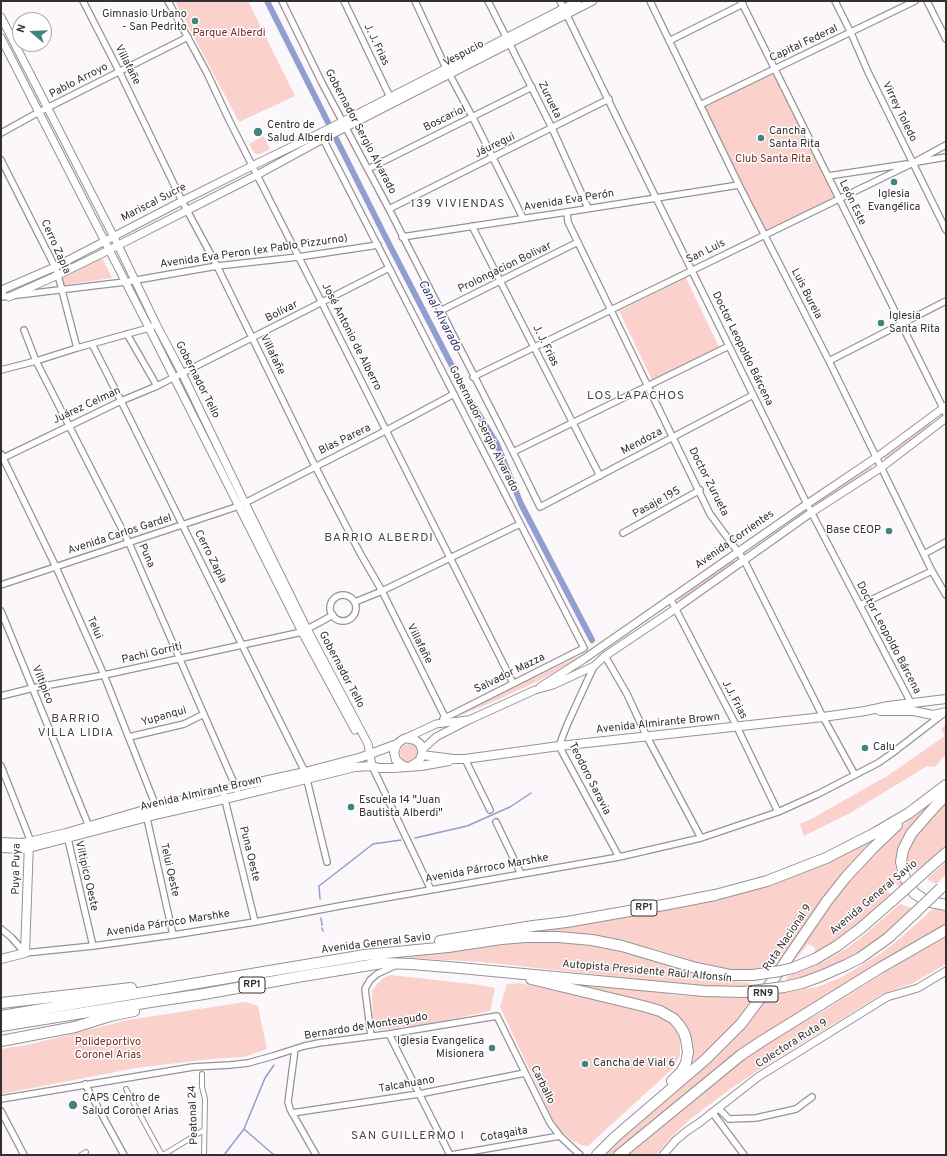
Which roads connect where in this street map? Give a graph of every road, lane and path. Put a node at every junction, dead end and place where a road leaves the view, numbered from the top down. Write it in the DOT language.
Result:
graph roads {
  1 [pos="83,1"];
  2 [pos="168,1"];
  3 [pos="282,1"];
  4 [pos="344,1"];
  5 [pos="414,1"];
  6 [pos="488,1"];
  7 [pos="560,1"];
  8 [pos="578,1"];
  9 [pos="593,1"];
  10 [pos="835,1"];
  11 [pos="915,1"];
  12 [pos="927,1"];
  13 [pos="651,2"];
  14 [pos="742,2"];
  15 [pos="565,11"];
  16 [pos="1,16"];
  17 [pos="851,33"];
  18 [pos="188,37"];
  19 [pos="1,38"];
  20 [pos="946,39"];
  21 [pos="508,40"];
  22 [pos="669,41"];
  23 [pos="775,68"];
  24 [pos="448,71"];
  25 [pos="119,72"];
  26 [pos="532,87"];
  27 [pos="390,97"];
  28 [pos="609,99"];
  29 [pos="700,105"];
  30 [pos="48,108"];
  31 [pos="39,112"];
  32 [pos="472,117"];
  33 [pos="344,124"];
  34 [pos="552,128"];
  35 [pos="1,133"];
  36 [pos="321,136"];
  37 [pos="946,145"];
  38 [pos="946,157"];
  39 [pos="493,158"];
  40 [pos="1,160"];
  41 [pos="912,163"];
  42 [pos="252,166"];
  43 [pos="368,169"];
  44 [pos="257,175"];
  45 [pos="828,176"];
  46 [pos="739,185"];
  47 [pos="656,198"];
  48 [pos="839,198"];
  49 [pos="182,201"];
  50 [pos="588,208"];
  51 [pos="389,209"];
  52 [pos="187,210"];
  53 [pos="567,212"];
  54 [pos="523,218"];
  55 [pos="472,226"];
  56 [pos="946,230"];
  57 [pos="765,235"];
  58 [pos="113,236"];
  59 [pos="402,237"];
  60 [pos="105,240"];
  61 [pos="578,242"];
  62 [pos="118,245"];
  63 [pos="378,245"];
  64 [pos="109,250"];
  65 [pos="298,257"];
  66 [pos="217,266"];
  67 [pos="55,267"];
  68 [pos="389,268"];
  69 [pos="692,270"];
  70 [pos="58,275"];
  71 [pos="134,280"];
  72 [pos="500,281"];
  73 [pos="125,282"];
  74 [pos="2,289"];
  75 [pos="62,290"];
  76 [pos="1,297"];
  77 [pos="9,297"];
  78 [pos="946,301"];
  79 [pos="322,303"];
  80 [pos="611,310"];
  81 [pos="440,311"];
  82 [pos="902,324"];
  83 [pos="152,326"];
  84 [pos="24,330"];
  85 [pos="127,334"];
  86 [pos="252,338"];
  87 [pos="92,344"];
  88 [pos="729,346"];
  89 [pos="534,347"];
  90 [pos="77,348"];
  91 [pos="36,361"];
  92 [pos="829,361"];
  93 [pos="1,370"];
  94 [pos="182,373"];
  95 [pos="174,377"];
  96 [pos="473,377"];
  97 [pos="157,386"];
  98 [pos="648,386"];
  99 [pos="454,394"];
  100 [pos="753,395"];
  101 [pos="122,401"];
  102 [pos="945,409"];
  103 [pos="946,418"];
  104 [pos="573,423"];
  105 [pos="69,426"];
  106 [pos="386,430"];
  107 [pos="674,437"];
  108 [pos="513,452"];
  109 [pos="2,457"];
  110 [pos="877,457"];
  111 [pos="315,466"];
  112 [pos="882,467"];
  113 [pos="600,476"];
  114 [pos="700,490"];
  115 [pos="242,504"];
  116 [pos="807,504"];
  117 [pos="540,507"];
  118 [pos="812,512"];
  119 [pos="183,524"];
  120 [pos="520,524"];
  121 [pos="623,533"];
  122 [pos="946,542"];
  123 [pos="129,543"];
  124 [pos="738,551"];
  125 [pos="924,554"];
  126 [pos="450,557"];
  127 [pos="744,560"];
  128 [pos="56,566"];
  129 [pos="932,571"];
  130 [pos="1,585"];
  131 [pos="382,591"];
  132 [pos="946,594"];
  133 [pos="670,598"];
  134 [pos="355,602"];
  135 [pos="860,606"];
  136 [pos="675,608"];
  137 [pos="1,611"];
  138 [pos="333,615"];
  139 [pos="304,631"];
  140 [pos="243,645"];
  141 [pos="584,648"];
  142 [pos="592,653"];
  143 [pos="605,656"];
  144 [pos="180,658"];
  145 [pos="594,666"];
  146 [pos="104,675"];
  147 [pos="514,683"];
  148 [pos="33,688"];
  149 [pos="535,690"];
  150 [pos="1,696"];
  151 [pos="946,699"];
  152 [pos="931,701"];
  153 [pos="911,703"];
  154 [pos="865,711"];
  155 [pos="943,713"];
  156 [pos="204,714"];
  157 [pos="445,717"];
  158 [pos="823,717"];
  159 [pos="469,720"];
  160 [pos="436,724"];
  161 [pos="737,727"];
  162 [pos="129,736"];
  163 [pos="647,737"];
  164 [pos="406,738"];
  165 [pos="397,744"];
  166 [pos="559,746"];
  167 [pos="422,752"];
  168 [pos="370,755"];
  169 [pos="465,759"];
  170 [pos="454,760"];
  171 [pos="1,766"];
  172 [pos="372,766"];
  173 [pos="409,766"];
  174 [pos="855,775"];
  175 [pos="306,776"];
  176 [pos="946,785"];
  177 [pos="236,787"];
  178 [pos="222,790"];
  179 [pos="946,795"];
  180 [pos="239,796"];
  181 [pos="225,799"];
  182 [pos="158,810"];
  183 [pos="490,810"];
  184 [pos="778,812"];
  185 [pos="146,814"];
  186 [pos="909,814"];
  187 [pos="496,822"];
  188 [pos="90,829"];
  189 [pos="67,836"];
  190 [pos="701,838"];
  191 [pos="1,842"];
  192 [pos="29,845"];
  193 [pos="1,848"];
  194 [pos="946,853"];
  195 [pos="619,857"];
  196 [pos="327,862"];
  197 [pos="521,874"];
  198 [pos="943,885"];
  199 [pos="431,890"];
  200 [pos="946,905"];
  201 [pos="255,922"];
  202 [pos="1,929"];
  203 [pos="945,930"];
  204 [pos="173,935"];
  205 [pos="92,946"];
  206 [pos="25,953"];
  207 [pos="365,955"];
  208 [pos="1,958"];
  209 [pos="400,964"];
  210 [pos="946,971"];
  211 [pos="504,972"];
  212 [pos="207,981"];
  213 [pos="204,994"];
  214 [pos="1,1004"];
  215 [pos="1,1016"];
  216 [pos="497,1016"];
  217 [pos="1,1026"];
  218 [pos="389,1034"];
  219 [pos="371,1036"];
  220 [pos="1,1041"];
  221 [pos="294,1049"];
  222 [pos="525,1073"];
  223 [pos="202,1074"];
  224 [pos="83,1085"];
  225 [pos="126,1089"];
  226 [pos="419,1094"];
  227 [pos="812,1097"];
  228 [pos="1,1099"];
  229 [pos="715,1110"];
  230 [pos="1,1111"];
  231 [pos="292,1113"];
  232 [pos="204,1130"];
  233 [pos="560,1136"];
  234 [pos="615,1137"];
  235 [pos="86,1152"];
  236 [pos="24,1155"];
  237 [pos="81,1155"];
  238 [pos="120,1155"];
  239 [pos="124,1155"];
  240 [pos="163,1155"];
  241 [pos="204,1155"];
  242 [pos="316,1155"];
  243 [pos="450,1155"];
  244 [pos="580,1155"];
  245 [pos="597,1155"];
  246 [pos="619,1155"];
  247 [pos="663,1155"];
  248 [pos="744,1155"];
  1 -- 25 [label="street, Villafañe"];
  2 -- 18 [label="street, José Antonio de Alberro"];
  3 -- 33 [label="street, Gobernador Sergio Alvarado"];
  4 -- 27 [label="street, J. J. Frias"];
  5 -- 24 [label="street"];
  6 -- 21 [label="street, Zurueta"];
  7 -- 15 [label="street, Doctor Leopoldo Bárcena"];
  8 -- 15 [label="street, Vespucio"];
  9 -- 15 [label="street, Vespucio"];
  10 -- 17 [label="street, Virrey Toledo"];
  11 -- 17 [label="street, Capital Federal"];
  12 -- 20 [label="street"];
  13 -- 22 [label="street, Luis Burela"];
  14 -- 22 [label="street"];
  14 -- 23 [label="street, León Este"];
  15 -- 21 [label="street, Vespucio"];
  15 -- 28 [label="street, Doctor Leopoldo Bárcena"];
  16 -- 30 [label="street, Gobernador Tello"];
  17 -- 23 [label="street, Capital Federal"];
  17 -- 41 [label="street, Virrey Toledo"];
  18 -- 25 [label="street, Pablo Arroyo"];
  18 -- 42 [label="street, José Antonio de Alberro"];
  19 -- 31 [label="street, Gobernador Tello"];
  21 -- 24 [label="street, Vespucio"];
  21 -- 26 [label="street, Zurueta"];
  22 -- 29 [label="street, Luis Burela"];
  23 -- 29 [label="street, Capital Federal"];
  23 -- 45 [label="street, León Este"];
  24 -- 27 [label="street, Vespucio"];
  24 -- 32 [label="street"];
  24 -- 33 [label="street, Vespucio"];
  25 -- 30 [label="street, Pablo Arroyo"];
  25 -- 49 [label="street, Villafañe"];
  26 -- 32 [label="street, Boscariol"];
  26 -- 34 [label="street, Zurueta"];
  27 -- 33 [label="street, Vespucio"];
  28 -- 34 [label="street, Jáuregui"];
  28 -- 47 [label="street, Doctor Leopoldo Bárcena"];
  29 -- 46 [label="street, Luis Burela"];
  30 -- 31 [label="street, Pablo Arroyo"];
  30 -- 58 [label="street, Gobernador Tello"];
  31 -- 35 [label="street, Pablo Arroyo"];
  31 -- 60 [label="street, Gobernador Tello"];
  32 -- 39 [label="street"];
  32 -- 43 [label="street, Boscariol"];
  33 -- 36 [label="street"];
  33 -- 43 [label="street, Gobernador Sergio Alvarado"];
  34 -- 39 [label="street, Jáuregui"];
  34 -- 50 [label="street, Zurueta"];
  36 -- 42 [label="street, Mariscal Sucre"];
  36 -- 44 [label="street, Mariscal Sucre"];
  36 -- 63 [label="street, Gobernador Sergio Alvarado"];
  37 -- 41 [label="street, San Luis"];
  38 -- 41 [label="street"];
  39 -- 51 [label="street, Jáuregui"];
  39 -- 54 [label="street"];
  40 -- 67 [label="street, Cerro Zapla"];
  41 -- 45 [label="street"];
  41 -- 48 [label="street, San Luis"];
  41 -- 56 [label="street, Virrey Toledo"];
  42 -- 44 [label="street, José Antonio de Alberro"];
  42 -- 49 [label="street, Mariscal Sucre"];
  43 -- 51 [label="street, Gobernador Sergio Alvarado"];
  44 -- 52 [label="street, Mariscal Sucre"];
  44 -- 65 [label="street, José Antonio de Alberro"];
  45 -- 48 [label="street, León Este"];
  46 -- 47 [label="street, Avenida Eva Perón"];
  46 -- 57 [label="street, Luis Burela"];
  47 -- 50 [label="street, Avenida Eva Perón"];
  47 -- 69 [label="street, Doctor Leopoldo Bárcena"];
  48 -- 57 [label="street, San Luis"];
  48 -- 82 [label="street, León Este"];
  49 -- 52 [label="street, Villafañe"];
  49 -- 58 [label="street, Mariscal Sucre"];
  50 -- 53 [label="street, Avenida Eva Perón"];
  51 -- 59 [label="street, Gobernador Sergio Alvarado"];
  52 -- 62 [label="street, Mariscal Sucre"];
  52 -- 66 [label="street, Villafañe"];
  53 -- 54 [label="street, Avenida Eva Perón"];
  53 -- 61 [label="street, Doctor Zurueta"];
  54 -- 55 [label="street, Avenida Eva Perón"];
  55 -- 59 [label="street, Avenida Eva Perón"];
  55 -- 72 [label="street, J. J. Frias"];
  57 -- 69 [label="street, San Luis"];
  57 -- 92 [label="street, Luis Burela"];
  58 -- 60 [label="street, Mariscal Sucre"];
  58 -- 62 [label="street, Gobernador Tello"];
  59 -- 81 [label="street, Gobernador Sergio Alvarado"];
  60 -- 64 [label="street, Gobernador Tello"];
  60 -- 67 [label="street, Mariscal Sucre"];
  61 -- 72 [label="street, Prolongacion Bolivar"];
  61 -- 80 [label="street, Doctor Zurueta"];
  62 -- 64 [label="street, Mariscal Sucre"];
  62 -- 71 [label="street, Gobernador Tello"];
  63 -- 65 [label="street, Avenida Eva Peron (ex Pablo Pizzurno)"];
  63 -- 68 [label="street, Gobernador Sergio Alvarado"];
  64 -- 70 [label="street, Mariscal Sucre"];
  64 -- 73 [label="street, Gobernador Tello"];
  65 -- 66 [label="street, Avenida Eva Peron (ex Pablo Pizzurno)"];
  65 -- 79 [label="street, José Antonio de Alberro"];
  66 -- 71 [label="street, Avenida Eva Peron (ex Pablo Pizzurno)"];
  66 -- 86 [label="street, Villafañe"];
  67 -- 70 [label="street, Cerro Zapla"];
  67 -- 74 [label="street, Mariscal Sucre"];
  68 -- 79 [label="street, Bolívar"];
  68 -- 99 [label="street, Gobernador Sergio Alvarado"];
  69 -- 80 [label="street, San Luis"];
  69 -- 88 [label="street, Doctor Leopoldo Bárcena"];
  70 -- 75 [label="street, Cerro Zapla"];
  70 -- 77 [label="street, Mariscal Sucre"];
  71 -- 73 [label="street"];
  71 -- 83 [label="street, Gobernador Tello"];
  72 -- 81 [label="street, Prolongacion Bolivar"];
  72 -- 89 [label="street, J. J. Frias"];
  73 -- 75 [label="street"];
  73 -- 83 [label="street, Gobernador Tello"];
  74 -- 77 [label="street"];
  75 -- 77 [label="street"];
  75 -- 90 [label="street, Cerro Zapla"];
  76 -- 77 [label="street"];
  78 -- 82 [label="street"];
  79 -- 86 [label="street, Bolívar"];
  79 -- 106 [label="street, José Antonio de Alberro"];
  80 -- 89 [label="street, San Luis"];
  80 -- 98 [label="street, Doctor Zurueta"];
  81 -- 96 [label="street, Gobernador Sergio Alvarado"];
  82 -- 92 [label="street"];
  82 -- 102 [label="street, León Este"];
  83 -- 85 [label="street"];
  83 -- 94 [label="street, Gobernador Tello"];
  83 -- 95 [label="street, Gobernador Tello"];
  84 -- 91 [label="street, Puna"];
  85 -- 87 [label="street"];
  85 -- 97 [label="street"];
  86 -- 94 [label="street, Bolívar"];
  86 -- 111 [label="street, Villafañe"];
  87 -- 90 [label="street"];
  87 -- 101 [label="street, Cerro Zapla"];
  88 -- 98 [label="street"];
  88 -- 100 [label="street, Doctor Leopoldo Bárcena"];
  89 -- 96 [label="street, San Luis"];
  89 -- 104 [label="street, J. J. Frias"];
  90 -- 91 [label="street"];
  91 -- 93 [label="street"];
  91 -- 105 [label="street, Puna"];
  92 -- 110 [label="street, Luis Burela"];
  94 -- 95 [label="street, Juárez Celman"];
  94 -- 115 [label="street, Gobernador Tello"];
  95 -- 97 [label="street, Juárez Celman"];
  95 -- 115 [label="street, Gobernador Tello"];
  96 -- 108 [label="street, Gobernador Sergio Alvarado"];
  97 -- 101 [label="street, Juárez Celman"];
  98 -- 104 [label="street"];
  98 -- 107 [label="street, Doctor Zurueta"];
  99 -- 106 [label="street, Blas Parera"];
  99 -- 120 [label="street, Gobernador Sergio Alvarado"];
  100 -- 107 [label="street, Mendoza"];
  100 -- 116 [label="street, Doctor Leopoldo Bárcena"];
  101 -- 105 [label="street, Juárez Celman"];
  101 -- 119 [label="street, Cerro Zapla"];
  102 -- 110 [label="street, Avenida Corrientes"];
  103 -- 112 [label="street, Avenida Corrientes"];
  104 -- 108 [label="street"];
  104 -- 113 [label="street, J. J. Frias"];
  105 -- 109 [label="street, Juárez Celman"];
  105 -- 123 [label="street, Puna"];
  106 -- 111 [label="street, Blas Parera"];
  106 -- 126 [label="street, José Antonio de Alberro"];
  107 -- 113 [label="street, Mendoza"];
  107 -- 114 [label="street, Doctor Zurueta"];
  108 -- 117 [label="street, Gobernador Sergio Alvarado"];
  109 -- 128 [label="street, Telui"];
  110 -- 112 [label="street, Luis Burela"];
  110 -- 116 [label="street, Avenida Corrientes"];
  111 -- 115 [label="street, Blas Parera"];
  111 -- 131 [label="street, Villafañe"];
  112 -- 118 [label="street, Avenida Corrientes"];
  112 -- 125 [label="street, Luis Burela"];
  113 -- 117 [label="street, Mendoza"];
  114 -- 121 [label="street, Pasaje 195"];
  114 -- 124 [label="street, Doctor Zurueta"];
  115 -- 119 [label="street, Avenida Carlos Gardel"];
  115 -- 139 [label="street, Gobernador Tello"];
  116 -- 118 [label="street, Doctor Leopoldo Bárcena"];
  116 -- 124 [label="street, Avenida Corrientes"];
  118 -- 127 [label="street, Avenida Corrientes"];
  118 -- 135 [label="street, Doctor Leopoldo Bárcena"];
  119 -- 123 [label="street, Avenida Carlos Gardel"];
  119 -- 140 [label="street, Cerro Zapla"];
  120 -- 126 [label="street"];
  120 -- 141 [label="street, Gobernador Sergio Alvarado"];
  122 -- 125 [label="street"];
  123 -- 128 [label="street, Avenida Carlos Gardel"];
  123 -- 144 [label="street, Puna"];
  124 -- 127 [label="street, Doctor Zurueta"];
  124 -- 133 [label="street, Avenida Corrientes"];
  125 -- 129 [label="street, Luis Burela"];
  126 -- 131 [label="street"];
  126 -- 147 [label="street, José Antonio de Alberro"];
  127 -- 136 [label="street, Avenida Corrientes"];
  127 -- 158 [label="street, Doctor Zurueta"];
  128 -- 130 [label="street, Avenida Carlos Gardel"];
  128 -- 146 [label="street, Telui"];
  129 -- 132 [label="street, Luis Burela"];
  129 -- 135 [label="street"];
  131 -- 134 [label="street"];
  131 -- 157 [label="street, Villafañe"];
  133 -- 136 [label="street, J.J. Frias"];
  133 -- 142 [label="street, Avenida Corrientes"];
  134 -- 138 [label="street"];
  134 -- 138 [label="street"];
  135 -- 153 [label="street, Doctor Leopoldo Bárcena"];
  136 -- 143 [label="street, Avenida Corrientes"];
  136 -- 161 [label="street, J.J. Frias"];
  137 -- 148 [label="street, Viltipico"];
  138 -- 139 [label="street, Pachi Gorriti"];
  139 -- 140 [label="street, Pachi Gorriti"];
  139 -- 168 [label="street, Gobernador Tello"];
  140 -- 144 [label="street, Pachi Gorriti"];
  140 -- 175 [label="street, Cerro Zapla"];
  141 -- 142 [label="street"];
  141 -- 147 [label="street, Salvador Mazza"];
  142 -- 149 [label="street, Avenida Corrientes"];
  143 -- 145 [label="street, Avenida Corrientes"];
  143 -- 163 [label="street"];
  144 -- 146 [label="street, Pachi Gorriti"];
  144 -- 156 [label="street, Puna"];
  145 -- 149 [label="street, Avenida Corrientes"];
  145 -- 166 [label="street, Teodoro Saravia"];
  146 -- 148 [label="street, Pachi Gorriti"];
  146 -- 162 [label="street, Telui"];
  147 -- 157 [label="street, Salvador Mazza"];
  148 -- 150 [label="street, Pachi Gorriti"];
  148 -- 188 [label="street, Viltipico"];
  149 -- 159 [label="street, Avenida Corrientes"];
  151 -- 152 [label="main road"];
  152 -- 153 [label="main road"];
  152 -- 155 [label="main road"];
  153 -- 154 [label="main road"];
  154 -- 155 [label="main road"];
  154 -- 158 [label="main road, Avenida Almirante Brown"];
  155 -- 174 [label="street, Avenida Párroco Marshke"];
  156 -- 162 [label="street, Yupanqui"];
  156 -- 177 [label="street, Puna"];
  157 -- 160 [label="street, Salvador Mazza"];
  158 -- 161 [label="main road, Avenida Almirante Brown"];
  158 -- 174 [label="street, Doctor Zurueta"];
  159 -- 160 [label="street, Avenida Corrientes"];
  159 -- 167 [label="street, Avenida Corrientes"];
  160 -- 164 [label="street, Avenida Corrientes"];
  161 -- 163 [label="main road, Avenida Almirante Brown"];
  161 -- 184 [label="street, J.J. Frias"];
  162 -- 182 [label="street, Telui"];
  163 -- 166 [label="main road, Avenida Almirante Brown"];
  163 -- 190 [label="street"];
  164 -- 165 [label="main road"];
  164 -- 167 [label="main road"];
  165 -- 168 [label="main road, Avenida Almirante Brown"];
  165 -- 173 [label="main road"];
  166 -- 169 [label="main road, Avenida Almirante Brown"];
  166 -- 195 [label="street, Teodoro Saravia"];
  167 -- 170 [label="main road"];
  167 -- 173 [label="main road"];
  168 -- 172 [label="street, Gobernador Tello"];
  168 -- 175 [label="main road, Avenida Almirante Brown"];
  169 -- 170 [label="main road, Avenida Almirante Brown"];
  169 -- 183 [label="street"];
  170 -- 173 [label="main road, Avenida Almirante Brown"];
  171 -- 192 [label="street, Puya Puya"];
  172 -- 173 [label="main road, Avenida Almirante Brown"];
  172 -- 175 [label="main road, Avenida Almirante Brown"];
  172 -- 199 [label="street, Gobernador Tello"];
  174 -- 184 [label="street, Avenida Párroco Marshke"];
  175 -- 177 [label="main road, Avenida Almirante Brown"];
  175 -- 180 [label="main road, Avenida Almirante Brown"];
  175 -- 196 [label="street, Cerro Zapla"];
  176 -- 186 [label="highway, RN9"];
  177 -- 178 [label="main road, Avenida Almirante Brown"];
  177 -- 180 [label="street, Puna"];
  178 -- 181 [label="street, Puna Oeste"];
  178 -- 182 [label="main road, Avenida Almirante Brown"];
  179 -- 200 [label="highway"];
  180 -- 181 [label="main road, Avenida Almirante Brown"];
  181 -- 182 [label="main road, Avenida Almirante Brown"];
  181 -- 201 [label="street, Puna Oeste"];
  182 -- 185 [label="main road, Avenida Almirante Brown"];
  184 -- 190 [label="street, Avenida Párroco Marshke"];
  185 -- 188 [label="main road, Avenida Almirante Brown"];
  185 -- 204 [label="street, Telui Oeste"];
  186 -- 207 [label="highway, RP1"];
  186 -- 234 [label="highway, Ruta Nacional 9 / RN9"];
  187 -- 197 [label="street"];
  188 -- 189 [label="main road, Avenida Almirante Brown"];
  189 -- 192 [label="main road, Avenida Almirante Brown"];
  189 -- 205 [label="street, Viltipico Oeste"];
  190 -- 195 [label="street, Avenida Párroco Marshke"];
  191 -- 192 [label="main road, Avenida Almirante Brown"];
  192 -- 193 [label="main road, Avenida Almirante Brown"];
  192 -- 206 [label="main road, Puya Puya"];
  194 -- 207 [label="highway, Avenida General Savio / RP1, bridge"];
  195 -- 197 [label="street, Avenida Párroco Marshke"];
  197 -- 199 [label="street, Avenida Párroco Marshke"];
  198 -- 211 [label="highway, Autopista Presidente Raúl Alfonsín, bridge"];
  199 -- 201 [label="street, Avenida Párroco Marshke"];
  201 -- 204 [label="street, Avenida Párroco Marshke"];
  202 -- 206 [label="street"];
  203 -- 246 [label="highway"];
  204 -- 205 [label="street, Avenida Párroco Marshke"];
  205 -- 206 [label="street, Avenida Párroco Marshke"];
  206 -- 208 [label="main road, Avenida Párroco Marshke"];
  207 -- 212 [label="highway, Avenida General Savio / RP1"];
  209 -- 211 [label="highway, Avenida General Savio / RP1"];
  209 -- 213 [label="highway, Avenida General Savio / RP1"];
  209 -- 219 [label="street"];
  210 -- 229 [label="street, Colectora Ruta 9"];
  211 -- 234 [label="highway"];
  212 -- 214 [label="highway"];
  212 -- 215 [label="highway, Avenida General Savio / RP1"];
  213 -- 217 [label="highway, Avenida General Savio / RP1"];
  213 -- 220 [label="highway"];
  216 -- 218 [label="street, Bernardo de Monteagudo"];
  216 -- 222 [label="street, Carballo"];
  218 -- 219 [label="street, Bernardo de Monteagudo"];
  218 -- 226 [label="street"];
  219 -- 221 [label="street, Bernardo de Monteagudo"];
  221 -- 224 [label="street, Bernardo de Monteagudo"];
  221 -- 231 [label="street"];
  222 -- 226 [label="street, Talcahuano"];
  222 -- 233 [label="street, Carballo"];
  223 -- 232 [label="street, Peatonal 24"];
  224 -- 228 [label="street, Bernardo de Monteagudo"];
  224 -- 238 [label="street"];
  224 -- 239 [label="street"];
  225 -- 240 [label="street"];
  226 -- 231 [label="street, Talcahuano"];
  226 -- 243 [label="street"];
  227 -- 229 [label="street"];
  229 -- 247 [label="street, Colectora Ruta 9"];
  229 -- 248 [label="street"];
  230 -- 236 [label="street"];
  231 -- 242 [label="street"];
  232 -- 240 [label="street"];
  232 -- 241 [label="street, Peatonal 24"];
  233 -- 243 [label="street, Cotagaita"];
  233 -- 244 [label="street, Carballo"];
  234 -- 245 [label="highway, Ruta Nacional 9 / RN9"];
  235 -- 237 [label="street"];
}
